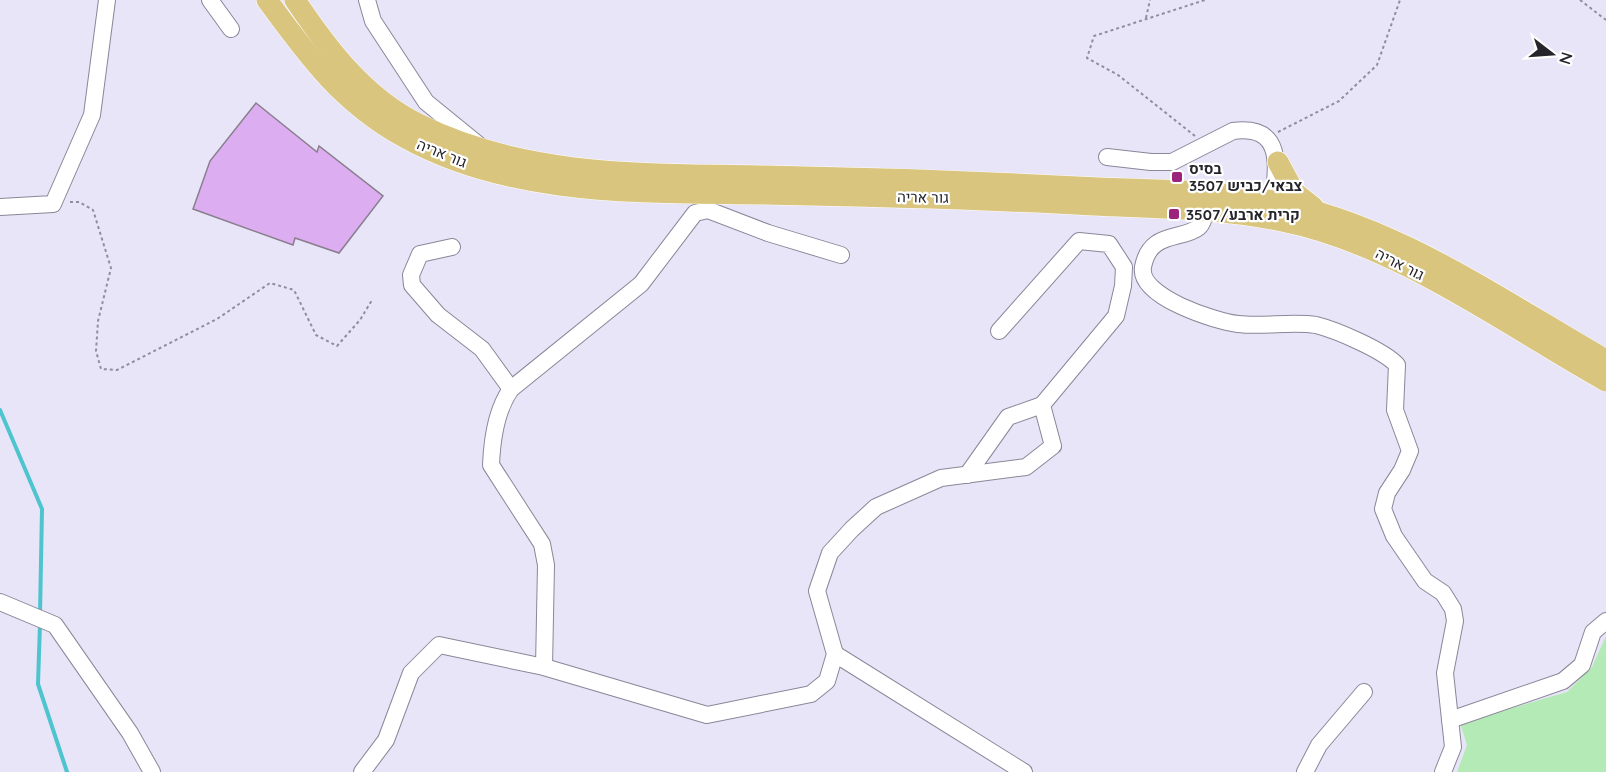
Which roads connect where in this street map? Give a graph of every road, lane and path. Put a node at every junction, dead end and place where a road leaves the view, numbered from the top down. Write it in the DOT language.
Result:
graph roads {
  1 [pos="107,0"];
  2 [pos="210,0"];
  3 [pos="267,0"];
  4 [pos="295,0"];
  5 [pos="367,0"];
  6 [pos="1150,0"];
  7 [pos="1204,0"];
  8 [pos="1400,0"];
  9 [pos="1580,0"];
  10 [pos="1189,1"];
  11 [pos="1146,18"];
  12 [pos="1606,20"];
  13 [pos="231,29"];
  14 [pos="1267,140"];
  15 [pos="1198,150"];
  16 [pos="487,152"];
  17 [pos="1107,157"];
  18 [pos="1278,162"];
  19 [pos="53,204"];
  20 [pos="0,207"];
  21 [pos="1271,210"];
  22 [pos="1206,211"];
  23 [pos="1318,211"];
  24 [pos="452,247"];
  25 [pos="841,255"];
  26 [pos="372,300"];
  27 [pos="999,331"];
  28 [pos="1606,360"];
  29 [pos="1606,381"];
  30 [pos="511,389"];
  31 [pos="1042,405"];
  32 [pos="967,475"];
  33 [pos="0,602"];
  34 [pos="1606,621"];
  35 [pos="835,654"];
  36 [pos="543,667"];
  37 [pos="1364,692"];
  38 [pos="1450,720"];
  39 [pos="152,772"];
  40 [pos="362,772"];
  41 [pos="1024,772"];
  42 [pos="1305,772"];
  43 [pos="1443,772"];
  1 -- 19 [label="street"];
  2 -- 13 [label="street"];
  3 -- 22 [label="main road, גור אריה"];
  4 -- 16 [label="main road, גור אריה"];
  5 -- 16 [label="street"];
  6 -- 11 [label="path"];
  7 -- 10 [label="path"];
  8 -- 14 [label="path"];
  9 -- 12 [label="path"];
  10 -- 11 [label="path"];
  11 -- 15 [label="path"];
  14 -- 15 [label="street"];
  14 -- 18 [label="street"];
  15 -- 17 [label="street"];
  16 -- 21 [label="main road, גור אריה"];
  18 -- 21 [label="street"];
  18 -- 23 [label="main road"];
  19 -- 20 [label="street"];
  19 -- 26 [label="path"];
  21 -- 22 [label="main road, גור אריה"];
  21 -- 23 [label="main road, גור אריה"];
  21 -- 29 [label="main road, גור אריה"];
  22 -- 38 [label="street"];
  23 -- 28 [label="main road, גור אריה"];
  24 -- 30 [label="street"];
  25 -- 30 [label="street"];
  27 -- 31 [label="street"];
  30 -- 36 [label="street"];
  31 -- 32 [label="street"];
  31 -- 32 [label="street"];
  32 -- 35 [label="street"];
  33 -- 39 [label="street"];
  34 -- 38 [label="street"];
  35 -- 36 [label="street"];
  35 -- 41 [label="street"];
  36 -- 40 [label="street"];
  37 -- 42 [label="street"];
  38 -- 43 [label="street"];
}
